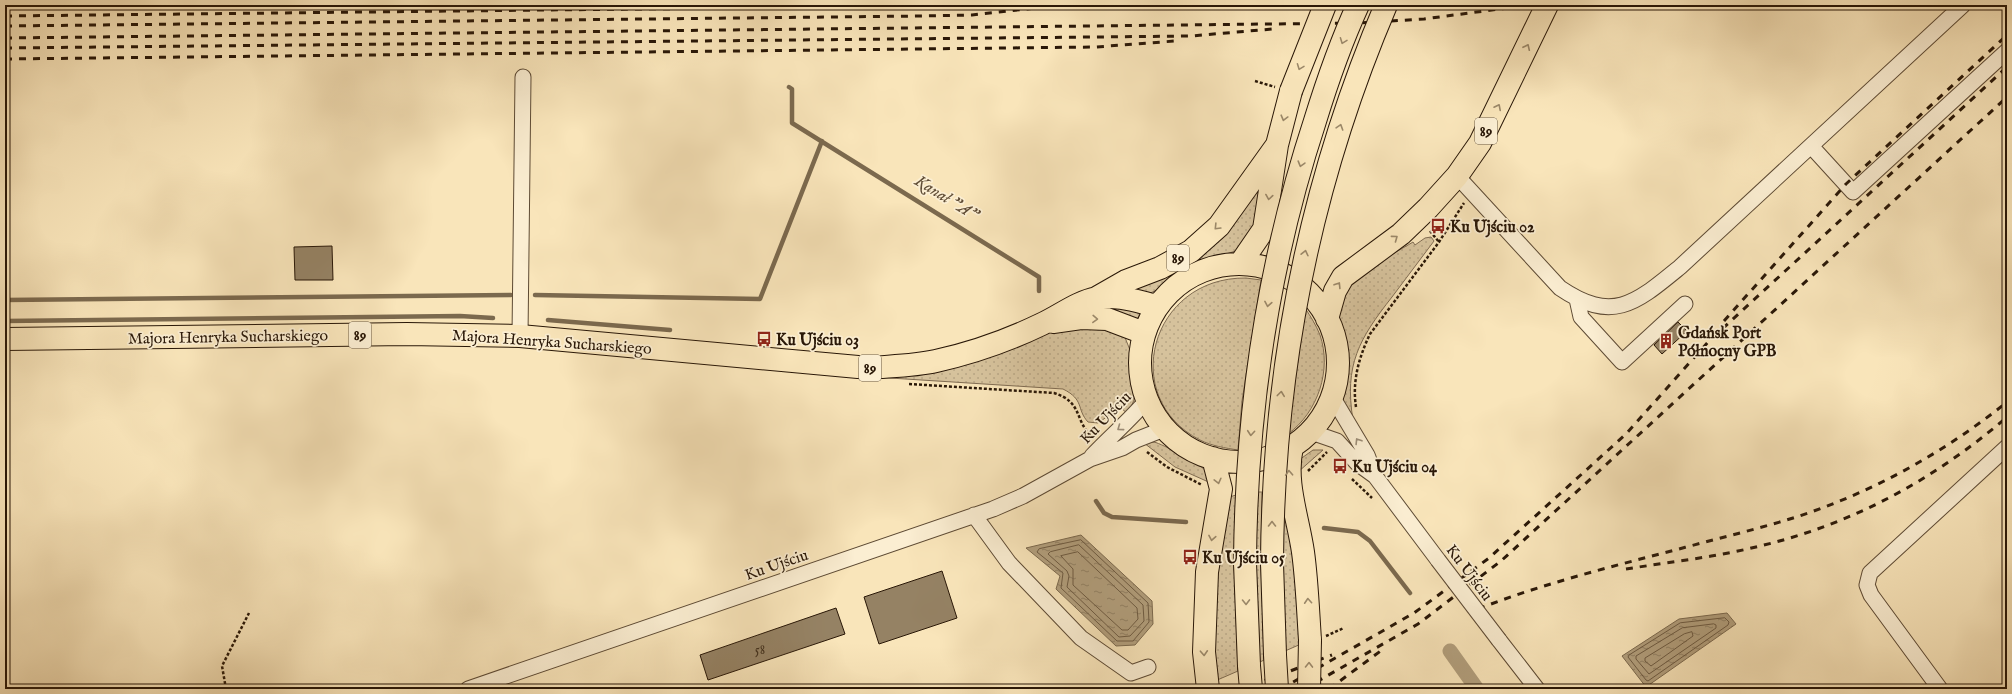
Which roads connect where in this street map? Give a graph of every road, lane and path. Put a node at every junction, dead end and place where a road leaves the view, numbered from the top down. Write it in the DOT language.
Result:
graph roads {
  1 [pos="1325,5"];
  2 [pos="1358,5"];
  3 [pos="1386,5"];
  4 [pos="1547,5"];
  5 [pos="1963,5"];
  6 [pos="2007,51"];
  7 [pos="523,77"];
  8 [pos="1255,81"];
  9 [pos="1285,90"];
  10 [pos="1277,145"];
  11 [pos="1811,146"];
  12 [pos="1457,176"];
  13 [pos="1463,204"];
  14 [pos="1430,231"];
  15 [pos="1440,242"];
  16 [pos="1240,264"];
  17 [pos="1098,297"];
  18 [pos="1577,299"];
  19 [pos="1685,304"];
  20 [pos="1157,306"];
  21 [pos="1327,319"];
  22 [pos="1042,324"];
  23 [pos="1144,333"];
  24 [pos="520,336"];
  25 [pos="5,339"];
  26 [pos="903,384"];
  27 [pos="1333,398"];
  28 [pos="1147,400"];
  29 [pos="1357,413"];
  30 [pos="1164,429"];
  31 [pos="1311,432"];
  32 [pos="1098,433"];
  33 [pos="2007,446"];
  34 [pos="1292,447"];
  35 [pos="1145,450"];
  36 [pos="1329,450"];
  37 [pos="1213,458"];
  38 [pos="1090,459"];
  39 [pos="1304,474"];
  40 [pos="1374,476"];
  41 [pos="1205,487"];
  42 [pos="974,515"];
  43 [pos="249,613"];
  44 [pos="1344,628"];
  45 [pos="1316,639"];
  46 [pos="1148,667"];
  47 [pos="1207,686"];
  48 [pos="226,689"];
  49 [pos="468,689"];
  50 [pos="1251,689"];
  51 [pos="1277,689"];
  52 [pos="1309,689"];
  53 [pos="1537,689"];
  54 [pos="1940,689"];
  1 -- 9 [label="highway, 89, one-way, bridge"];
  2 -- 50 [label="highway, one-way, bridge"];
  51 -- 3 [label="highway, one-way, bridge"];
  12 -- 4 [label="highway, 89, one-way"];
  5 -- 11 [label="street"];
  6 -- 11 [label="street"];
  7 -- 24 [label="street"];
  8 -- 9 [label="path"];
  9 -- 10 [label="highway, 89, one-way"];
  10 -- 16 [label="highway, one-way"];
  10 -- 17 [label="highway, 89, one-way"];
  11 -- 18 [label="street"];
  12 -- 18 [label="street"];
  21 -- 12 [label="highway, 89, one-way"];
  13 -- 15 [label="path"];
  14 -- 15 [label="path"];
  15 -- 29 [label="path"];
  16 -- 20 [label="highway"];
  16 -- 21 [label="highway"];
  17 -- 20 [label="highway, Majora Henryka Sucharskiego"];
  17 -- 22 [label="highway, Majora Henryka Sucharskiego / 89"];
  18 -- 19 [label="street"];
  20 -- 23 [label="highway"];
  21 -- 27 [label="highway"];
  22 -- 23 [label="highway, Majora Henryka Sucharskiego / 89, one-way"];
  22 -- 24 [label="highway, Majora Henryka Sucharskiego / 89"];
  23 -- 28 [label="highway"];
  24 -- 25 [label="highway, Majora Henryka Sucharskiego / 89"];
  26 -- 32 [label="path"];
  27 -- 31 [label="highway"];
  40 -- 27 [label="street, Ku Ujściu, one-way"];
  28 -- 30 [label="highway"];
  28 -- 38 [label="street, Ku Ujściu, one-way"];
  30 -- 37 [label="highway"];
  30 -- 38 [label="street, Ku Ujściu"];
  31 -- 34 [label="highway"];
  31 -- 40 [label="street, Ku Ujściu"];
  33 -- 54 [label="street"];
  34 -- 37 [label="highway"];
  45 -- 34 [label="highway, one-way"];
  35 -- 41 [label="path"];
  36 -- 39 [label="path"];
  37 -- 47 [label="highway, one-way"];
  38 -- 42 [label="street, Ku Ujściu"];
  40 -- 53 [label="street, Ku Ujściu, bridge"];
  42 -- 46 [label="street"];
  42 -- 49 [label="street, Ku Ujściu"];
  43 -- 48 [label="path"];
  44 -- 45 [label="path"];
  52 -- 45 [label="highway, one-way, bridge"];
}
